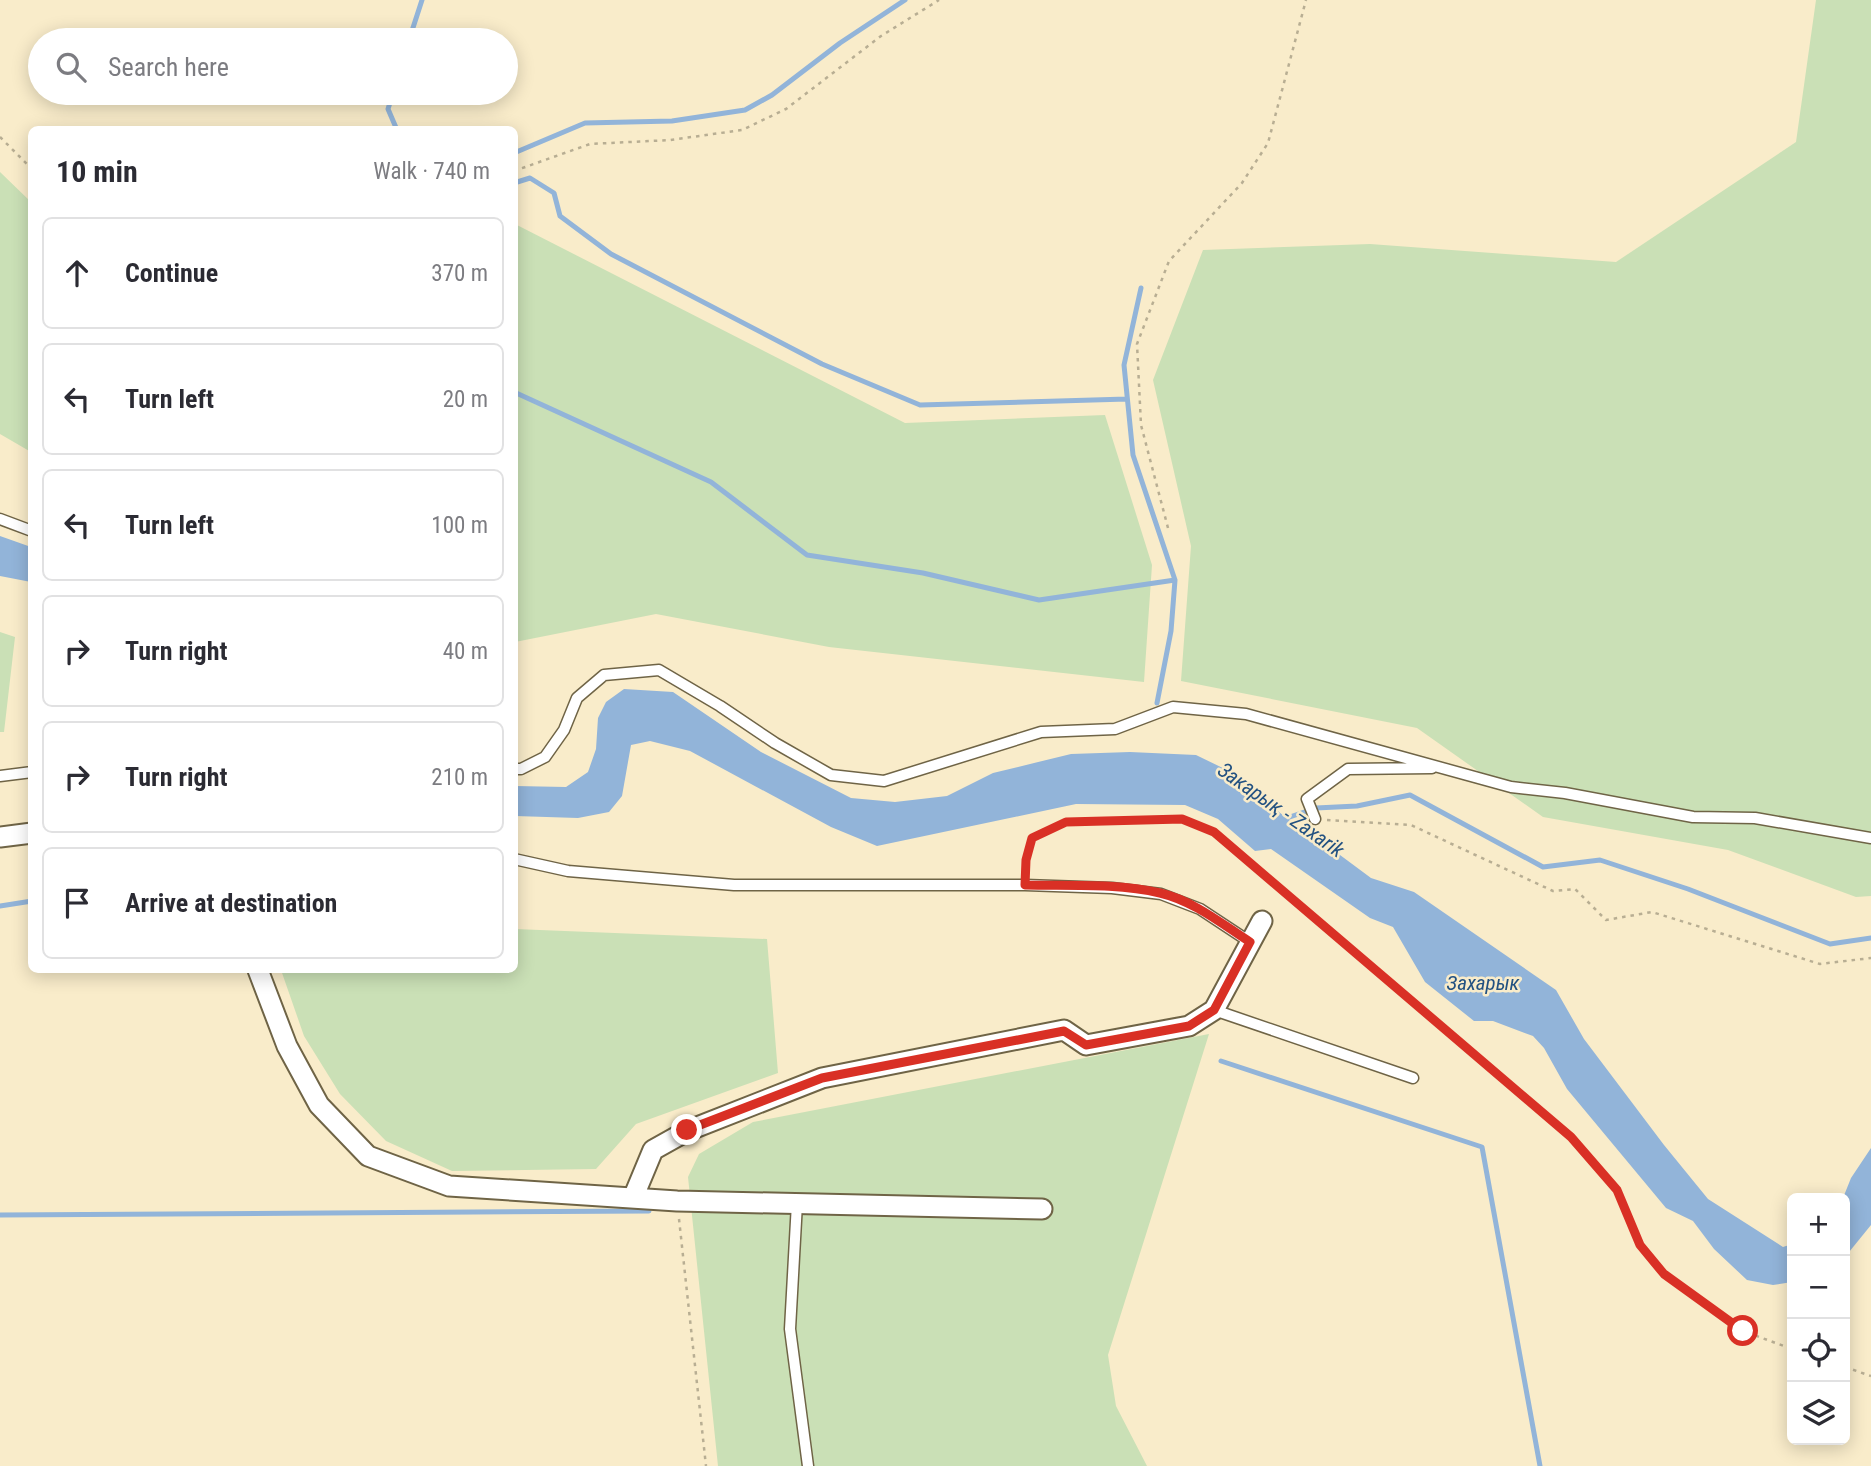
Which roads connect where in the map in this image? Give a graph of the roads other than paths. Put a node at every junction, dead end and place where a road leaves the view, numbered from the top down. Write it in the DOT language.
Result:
graph roads {
  1 [pos="0,519"];
  2 [pos="28,529"];
  3 [pos="1447,767"];
  4 [pos="518,769"];
  5 [pos="28,772"];
  6 [pos="0,776"];
  7 [pos="1315,819"];
  8 [pos="28,834"];
  9 [pos="0,837"];
  10 [pos="1871,838"];
  11 [pos="518,860"];
  12 [pos="1262,921"];
  13 [pos="1250,942"];
  14 [pos="259,973"];
  15 [pos="1214,1010"];
  16 [pos="1413,1078"];
  17 [pos="633,1198"];
  18 [pos="797,1203"];
  19 [pos="1042,1209"];
  20 [pos="808,1466"];
  1 -- 2 [label="lane"];
  3 -- 4 [label="lane"];
  3 -- 7 [label="lane"];
  3 -- 10 [label="lane"];
  5 -- 6 [label="lane"];
  8 -- 9 [label="street"];
  11 -- 13 [label="lane"];
  12 -- 13 [label="street"];
  13 -- 15 [label="street"];
  14 -- 17 [label="street"];
  15 -- 16 [label="lane"];
  15 -- 17 [label="street"];
  17 -- 18 [label="street"];
  18 -- 19 [label="street"];
  18 -- 20 [label="lane"];
}
